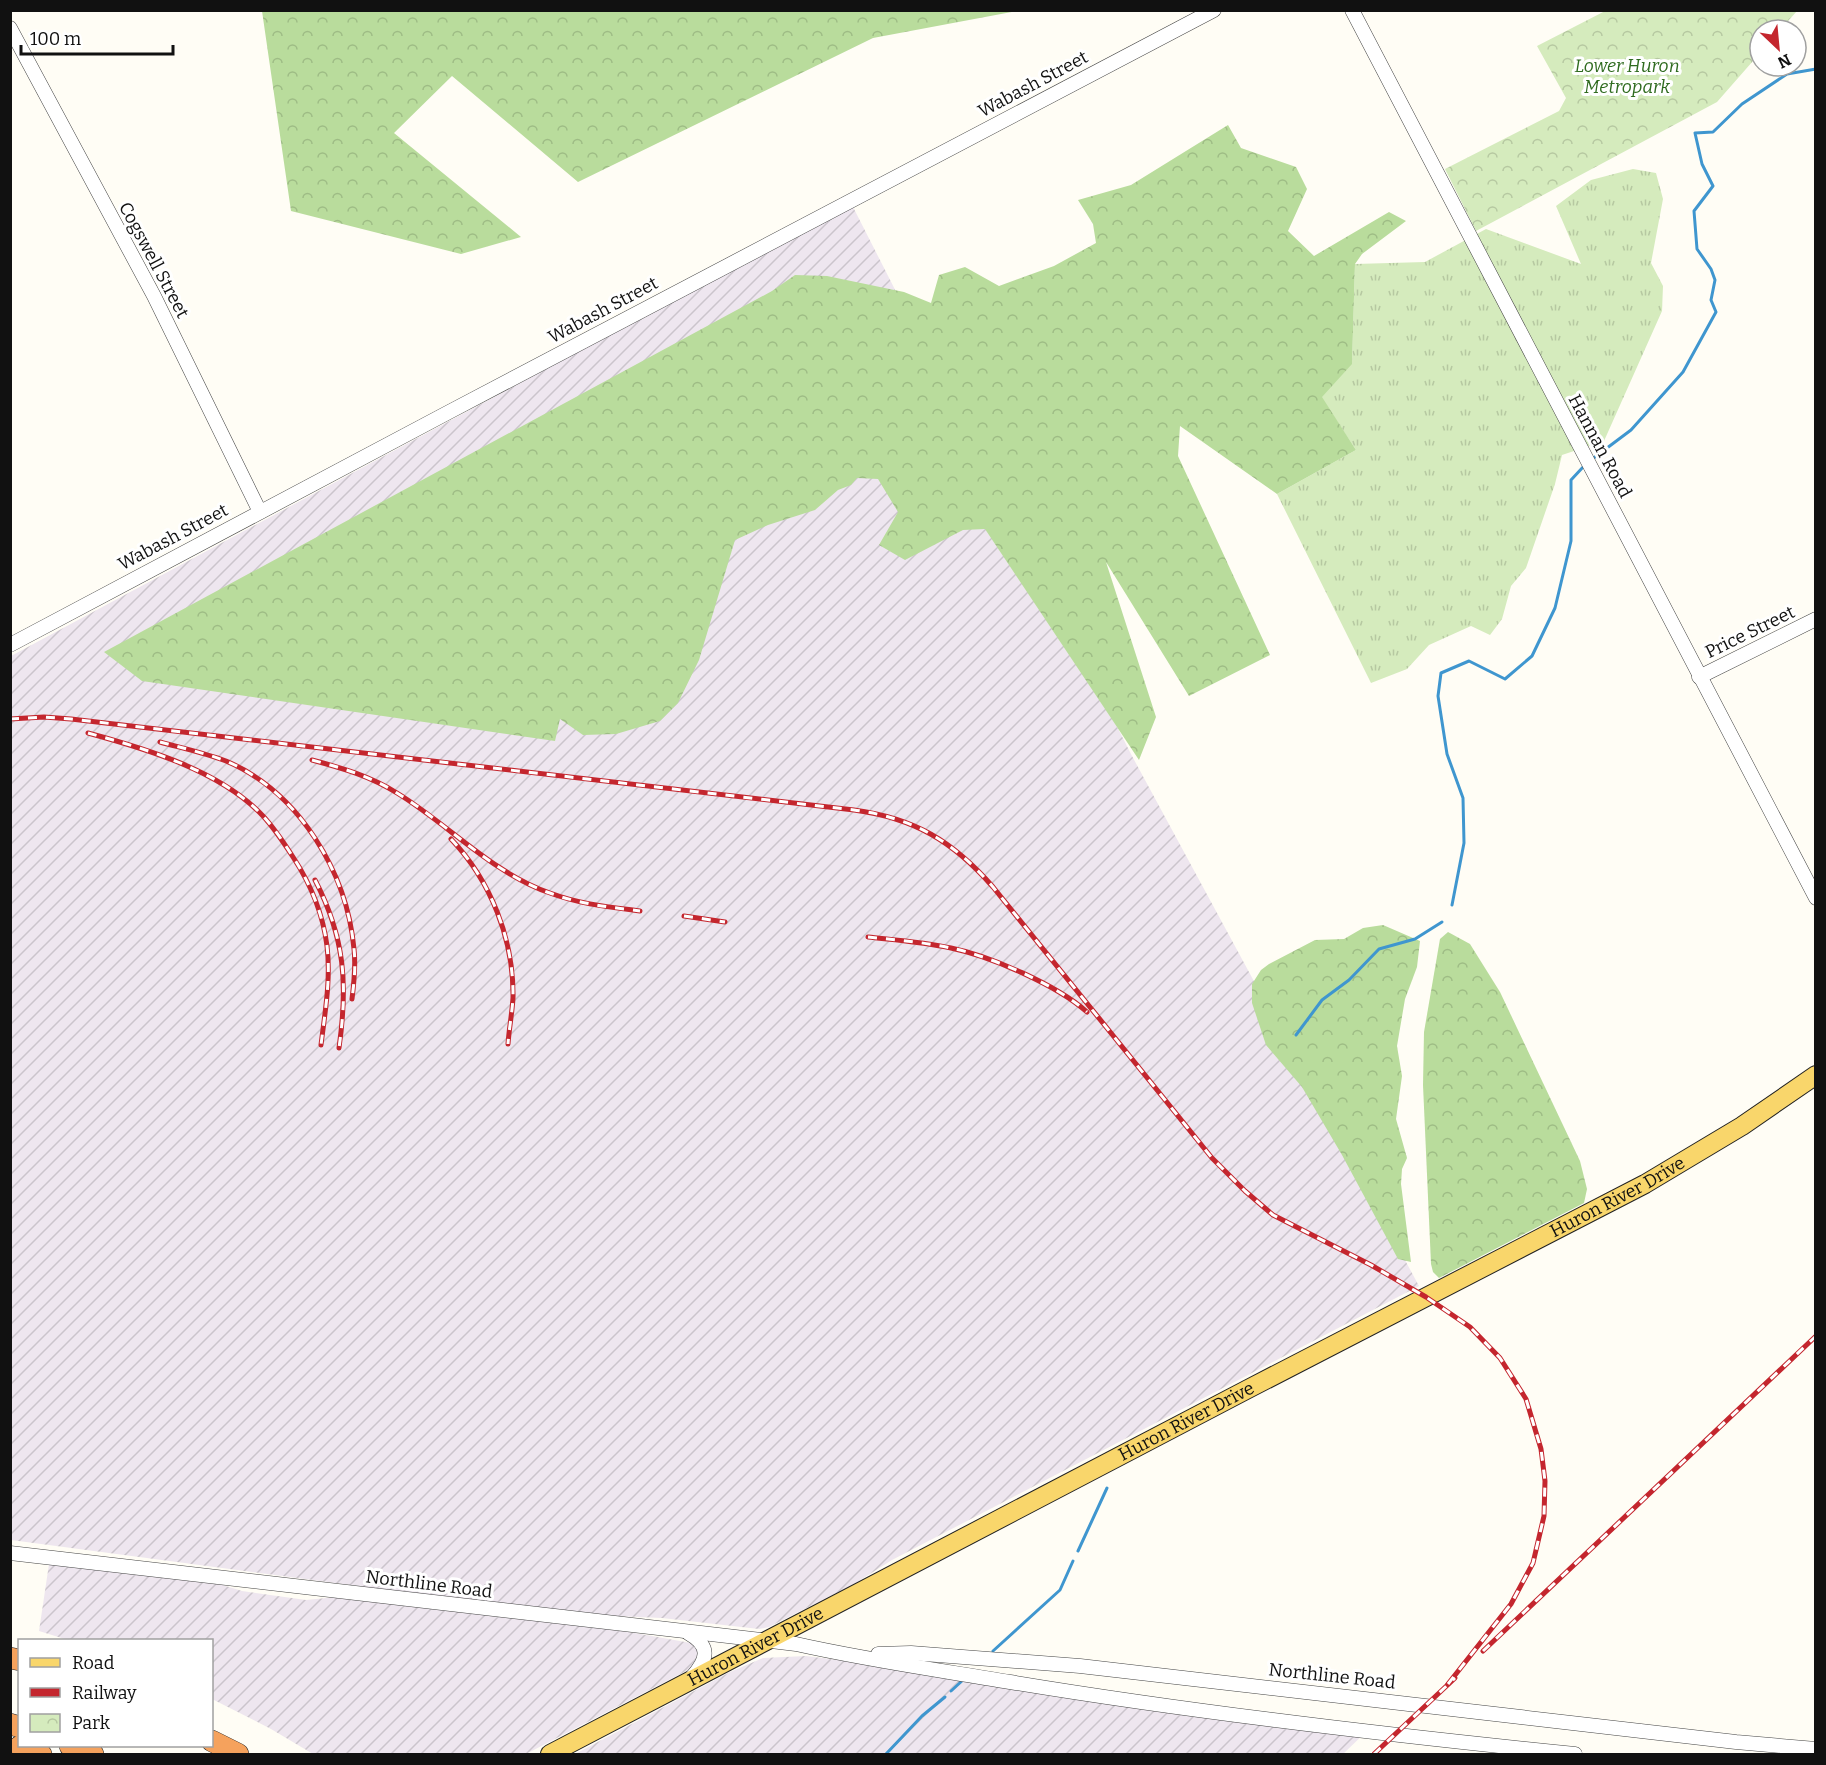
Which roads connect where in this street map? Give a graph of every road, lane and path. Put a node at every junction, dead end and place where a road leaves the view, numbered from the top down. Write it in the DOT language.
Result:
graph roads {
  1 [pos="1214,10"];
  2 [pos="1352,10"];
  3 [pos="10,28"];
  4 [pos="260,512"];
  5 [pos="1815,619"];
  6 [pos="10,645"];
  7 [pos="1700,677"];
  8 [pos="1815,898"];
  9 [pos="1815,1075"];
  10 [pos="10,1553"];
  11 [pos="687,1632"];
  12 [pos="767,1641"];
  13 [pos="843,1654"];
  14 [pos="687,1683"];
  15 [pos="213,1742"];
  16 [pos="24,1747"];
  17 [pos="73,1747"];
  18 [pos="1815,1749"];
  19 [pos="41,1755"];
  20 [pos="93,1755"];
  21 [pos="238,1755"];
  22 [pos="550,1755"];
  23 [pos="1575,1755"];
  1 -- 4 [label="street, Wabash Street"];
  2 -- 7 [label="street, Hannan Road"];
  3 -- 4 [label="street, Cogswell Street"];
  4 -- 6 [label="street, Wabash Street"];
  5 -- 7 [label="street, Price Street"];
  7 -- 8 [label="street, Hannan Road"];
  9 -- 12 [label="main road, Huron River Drive"];
  10 -- 11 [label="street, Northline Road"];
  11 -- 12 [label="street, Northline Road"];
  11 -- 14 [label="street"];
  12 -- 13 [label="street, Northline Road"];
  12 -- 14 [label="main road, Huron River Drive"];
  13 -- 18 [label="street, Northline Road"];
  13 -- 23 [label="street, Northline Road"];
  14 -- 22 [label="main road, Huron River Drive"];
  15 -- 21 [label="highway"];
  16 -- 19 [label="highway"];
  17 -- 20 [label="highway"];
}
